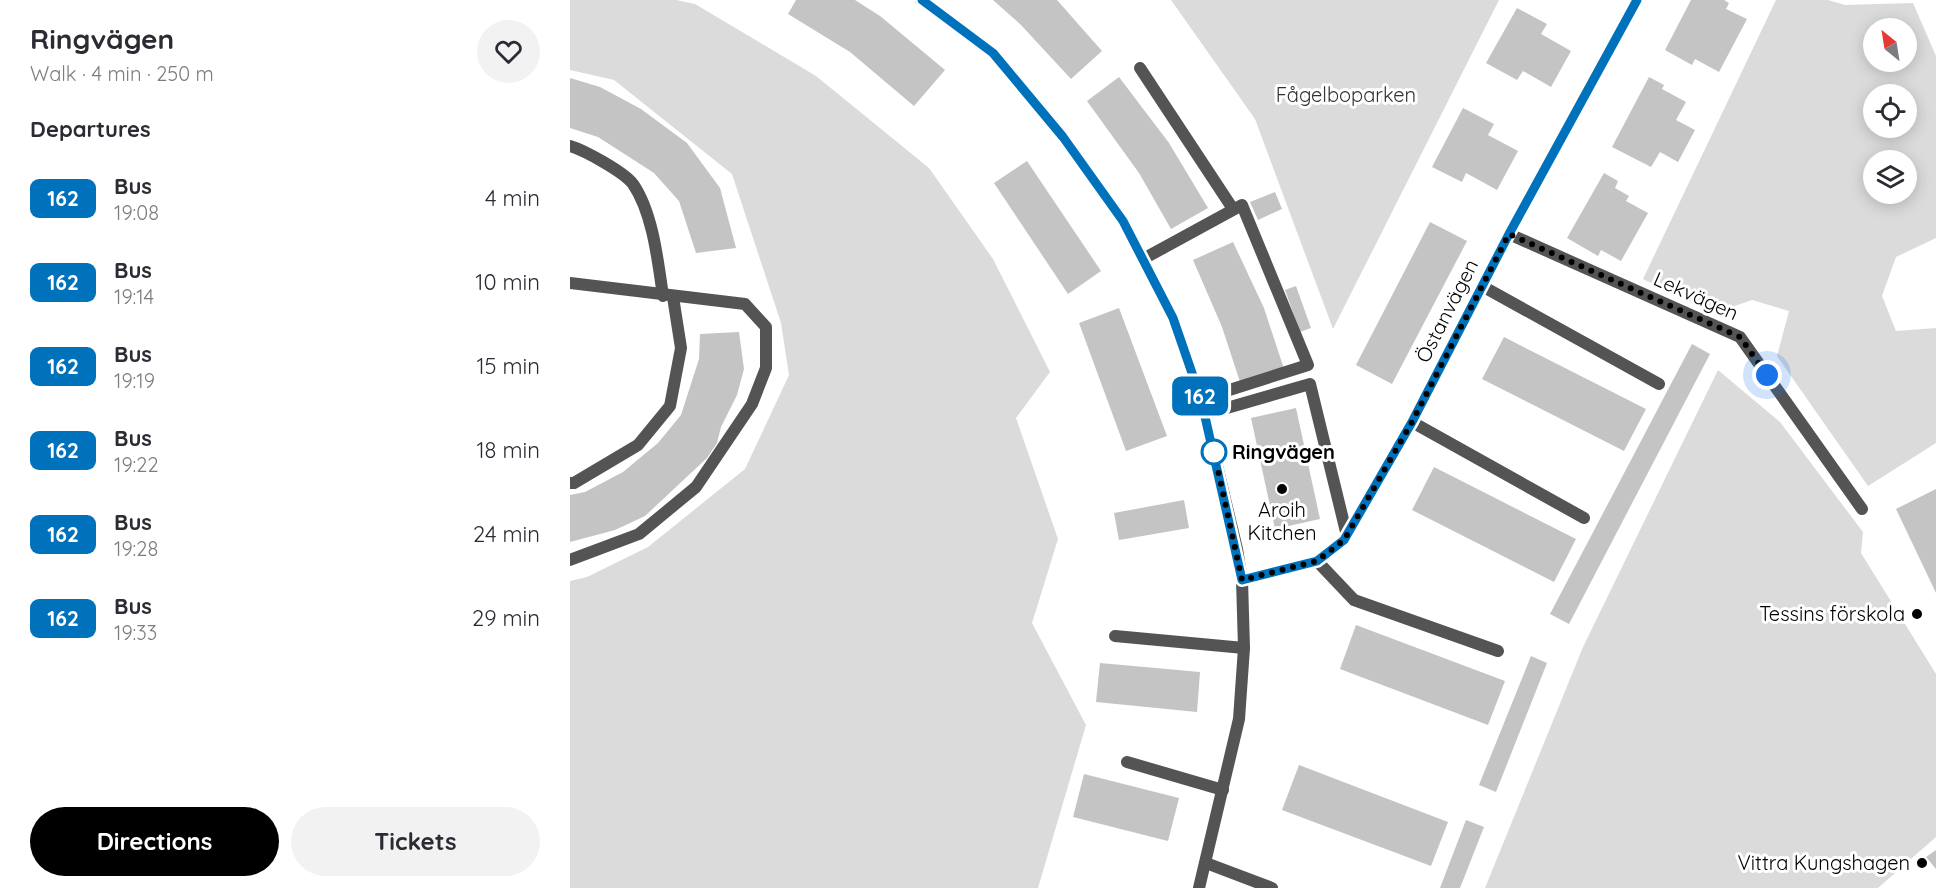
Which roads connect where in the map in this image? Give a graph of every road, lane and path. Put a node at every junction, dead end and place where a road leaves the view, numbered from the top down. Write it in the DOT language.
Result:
graph roads {
  1 [pos="921,0"];
  2 [pos="1637,0"];
  3 [pos="1140,68"];
  4 [pos="570,146"];
  5 [pos="1233,209"];
  6 [pos="1509,234"];
  7 [pos="1143,259"];
  8 [pos="570,283"];
  9 [pos="1482,286"];
  10 [pos="668,296"];
  11 [pos="1659,384"];
  12 [pos="1201,399"];
  13 [pos="1206,414"];
  14 [pos="1412,422"];
  15 [pos="570,483"];
  16 [pos="1862,509"];
  17 [pos="1584,518"];
  18 [pos="1347,536"];
  19 [pos="570,560"];
  20 [pos="1317,561"];
  21 [pos="1242,580"];
  22 [pos="1115,636"];
  23 [pos="1244,648"];
  24 [pos="1498,651"];
  25 [pos="1127,762"];
  26 [pos="1222,790"];
  27 [pos="1206,863"];
  28 [pos="1199,888"];
  29 [pos="1272,888"];
  1 -- 7 [label="street"];
  2 -- 6 [label="street, Östanvägen"];
  3 -- 5 [label="street"];
  4 -- 10 [label="street"];
  5 -- 7 [label="street"];
  5 -- 12 [label="street"];
  6 -- 9 [label="street, Östanvägen"];
  6 -- 16 [label="street, Lekvägen"];
  7 -- 12 [label="street"];
  8 -- 10 [label="street"];
  9 -- 11 [label="street"];
  9 -- 14 [label="street, Östanvägen"];
  10 -- 15 [label="street"];
  10 -- 19 [label="street"];
  12 -- 13 [label="street"];
  13 -- 18 [label="street"];
  13 -- 21 [label="street"];
  14 -- 17 [label="street"];
  14 -- 18 [label="street, Östanvägen"];
  18 -- 20 [label="street, Östanvägen"];
  20 -- 21 [label="street, Östanvägen"];
  20 -- 24 [label="street"];
  21 -- 23 [label="street"];
  22 -- 23 [label="street"];
  23 -- 26 [label="street"];
  25 -- 26 [label="street"];
  26 -- 27 [label="street"];
  27 -- 28 [label="street"];
  27 -- 29 [label="street"];
}
